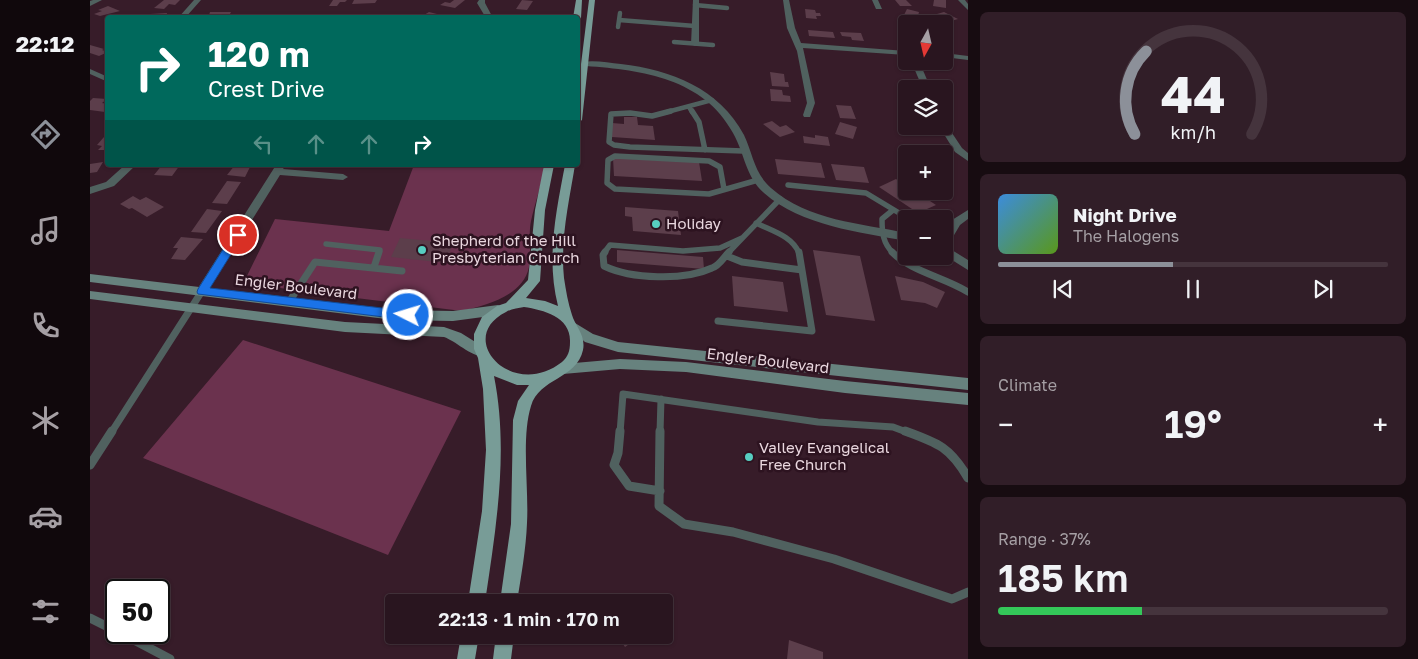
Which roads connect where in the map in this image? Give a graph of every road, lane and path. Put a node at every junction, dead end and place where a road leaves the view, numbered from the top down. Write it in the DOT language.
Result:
graph roads {
  1 [pos="99,0"];
  2 [pos="198,0"];
  3 [pos="482,0"];
  4 [pos="579,0"];
  5 [pos="592,0"];
  6 [pos="786,0"];
  7 [pos="961,0"];
  8 [pos="695,2"];
  9 [pos="90,4"];
  10 [pos="727,8"];
  11 [pos="968,8"];
  12 [pos="620,13"];
  13 [pos="184,15"];
  14 [pos="488,15"];
  15 [pos="577,15"];
  16 [pos="619,20"];
  17 [pos="695,26"];
  18 [pos="618,27"];
  19 [pos="674,42"];
  20 [pos="695,44"];
  21 [pos="799,44"];
  22 [pos="713,45"];
  23 [pos="898,52"];
  24 [pos="953,56"];
  25 [pos="968,58"];
  26 [pos="586,64"];
  27 [pos="90,70"];
  28 [pos="105,78"];
  29 [pos="712,100"];
  30 [pos="580,106"];
  31 [pos="689,107"];
  32 [pos="806,115"];
  33 [pos="949,135"];
  34 [pos="705,150"];
  35 [pos="744,151"];
  36 [pos="968,158"];
  37 [pos="129,167"];
  38 [pos="549,167"];
  39 [pos="570,167"];
  40 [pos="279,169"];
  41 [pos="343,177"];
  42 [pos="758,180"];
  43 [pos="788,185"];
  44 [pos="724,190"];
  45 [pos="90,191"];
  46 [pos="780,199"];
  47 [pos="893,210"];
  48 [pos="898,213"];
  49 [pos="968,213"];
  50 [pos="756,223"];
  51 [pos="953,228"];
  52 [pos="880,231"];
  53 [pos="898,235"];
  54 [pos="742,238"];
  55 [pos="326,244"];
  56 [pos="727,256"];
  57 [pos="953,256"];
  58 [pos="968,266"];
  59 [pos="374,268"];
  60 [pos="802,270"];
  61 [pos="402,271"];
  62 [pos="90,278"];
  63 [pos="202,292"];
  64 [pos="968,292"];
  65 [pos="90,296"];
  66 [pos="289,302"];
  67 [pos="191,308"];
  68 [pos="502,308"];
  69 [pos="566,316"];
  70 [pos="718,321"];
  71 [pos="575,328"];
  72 [pos="482,355"];
  73 [pos="563,369"];
  74 [pos="546,378"];
  75 [pos="968,384"];
  76 [pos="661,399"];
  77 [pos="968,399"];
  78 [pos="90,465"];
  79 [pos="968,478"];
  80 [pos="660,491"];
  81 [pos="968,592"];
  82 [pos="477,594"];
  83 [pos="510,594"];
  84 [pos="90,618"];
  85 [pos="105,626"];
  86 [pos="141,644"];
  87 [pos="468,644"];
  88 [pos="504,644"];
  89 [pos="170,659"];
  90 [pos="466,659"];
  91 [pos="502,659"];
  1 -- 9 [label="street"];
  2 -- 13 [label="street"];
  3 -- 14 [label="street"];
  4 -- 15 [label="main road"];
  5 -- 26 [label="main road"];
  6 -- 21 [label="street"];
  7 -- 11 [label="street"];
  8 -- 10 [label="lane"];
  8 -- 17 [label="street"];
  12 -- 16 [label="lane"];
  16 -- 17 [label="lane"];
  16 -- 18 [label="lane"];
  17 -- 20 [label="street"];
  19 -- 20 [label="lane"];
  20 -- 22 [label="lane"];
  21 -- 23 [label="street"];
  21 -- 32 [label="street"];
  24 -- 25 [label="street"];
  26 -- 29 [label="street"];
  26 -- 30 [label="main road"];
  27 -- 28 [label="street"];
  29 -- 31 [label="lane"];
  29 -- 35 [label="street"];
  31 -- 34 [label="lane"];
  31 -- 34 [label="lane"];
  33 -- 36 [label="street"];
  34 -- 35 [label="lane"];
  35 -- 42 [label="street"];
  37 -- 45 [label="street"];
  38 -- 68 [label="main road"];
  39 -- 69 [label="main road"];
  40 -- 41 [label="street"];
  40 -- 63 [label="street"];
  42 -- 44 [label="lane"];
  42 -- 46 [label="street"];
  43 -- 47 [label="lane"];
  44 -- 44 [label="lane"];
  46 -- 50 [label="lane"];
  46 -- 52 [label="street"];
  47 -- 48 [label="lane"];
  47 -- 52 [label="lane"];
  49 -- 51 [label="street"];
  50 -- 54 [label="lane"];
  50 -- 60 [label="lane"];
  52 -- 53 [label="street"];
  52 -- 64 [label="lane"];
  54 -- 56 [label="lane"];
  54 -- 56 [label="lane"];
  55 -- 59 [label="lane"];
  56 -- 60 [label="lane"];
  57 -- 58 [label="street"];
  59 -- 61 [label="lane"];
  59 -- 66 [label="lane"];
  60 -- 70 [label="lane"];
  62 -- 63 [label="main road, Engler Boulevard"];
  63 -- 66 [label="main road, Engler Boulevard"];
  63 -- 67 [label="lane"];
  65 -- 67 [label="main road"];
  66 -- 68 [label="main road, Engler Boulevard"];
  67 -- 72 [label="main road"];
  67 -- 78 [label="lane"];
  68 -- 69 [label="main road"];
  68 -- 72 [label="main road"];
  69 -- 71 [label="main road"];
  71 -- 73 [label="main road"];
  71 -- 75 [label="main road, Engler Boulevard"];
  72 -- 74 [label="main road"];
  72 -- 82 [label="main road"];
  73 -- 74 [label="main road"];
  73 -- 77 [label="main road, Engler Boulevard"];
  74 -- 83 [label="main road"];
  76 -- 79 [label="lane"];
  76 -- 80 [label="lane"];
  76 -- 80 [label="lane"];
  80 -- 81 [label="lane"];
  84 -- 85 [label="lane"];
  86 -- 89 [label="lane"];
  87 -- 90 [label="main road"];
  88 -- 91 [label="main road"];
}
